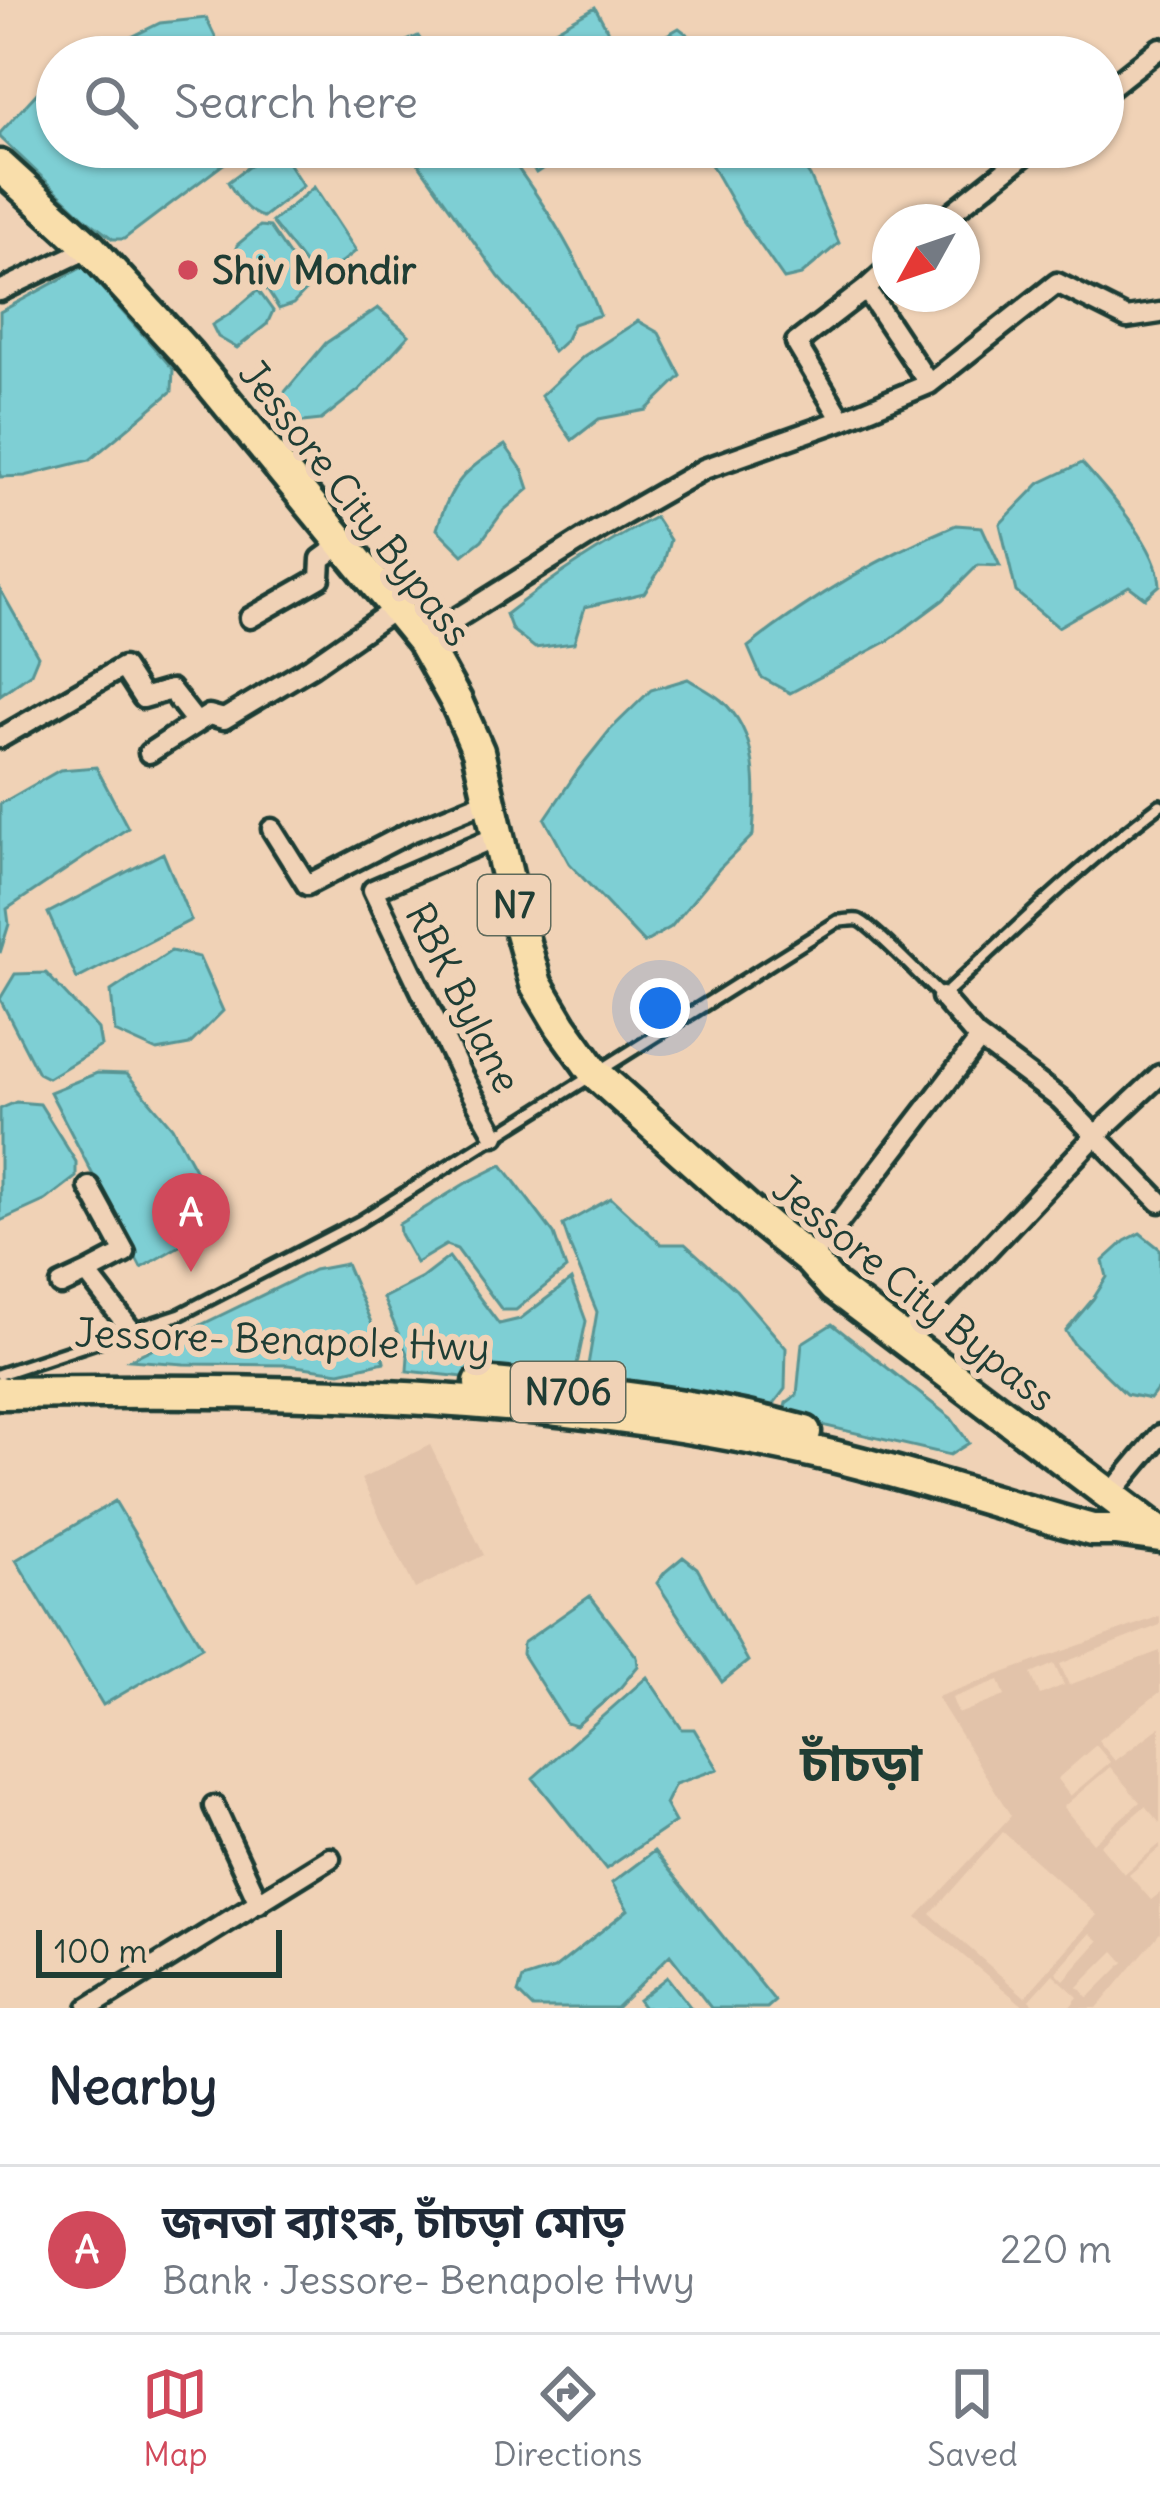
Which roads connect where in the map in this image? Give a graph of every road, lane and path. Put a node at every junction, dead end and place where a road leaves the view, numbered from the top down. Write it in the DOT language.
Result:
graph roads {
  1 [pos="1160,48"];
  2 [pos="1124,76"];
  3 [pos="0,166"];
  4 [pos="1008,168"];
  5 [pos="963,204"];
  6 [pos="90,248"];
  7 [pos="872,284"];
  8 [pos="866,289"];
  9 [pos="0,291"];
  10 [pos="1160,313"];
  11 [pos="928,384"];
  12 [pos="842,420"];
  13 [pos="344,543"];
  14 [pos="396,608"];
  15 [pos="250,618"];
  16 [pos="422,640"];
  17 [pos="0,738"];
  18 [pos="489,800"];
  19 [pos="1160,805"];
  20 [pos="272,830"];
  21 [pos="498,836"];
  22 [pos="358,859"];
  23 [pos="373,890"];
  24 [pos="942,997"];
  25 [pos="980,1039"];
  26 [pos="594,1072"];
  27 [pos="1160,1075"];
  28 [pos="495,1135"];
  29 [pos="1096,1135"];
  30 [pos="89,1187"];
  31 [pos="1160,1202"];
  32 [pos="810,1260"];
  33 [pos="87,1273"];
  34 [pos="61,1285"];
  35 [pos="131,1330"];
  36 [pos="903,1339"];
  37 [pos="0,1374"];
  38 [pos="0,1393"];
  39 [pos="1160,1435"];
  40 [pos="1109,1496"];
  41 [pos="1116,1530"];
  42 [pos="1160,1535"];
  43 [pos="214,1806"];
  44 [pos="330,1858"];
  45 [pos="259,1903"];
  46 [pos="88,2008"];
  1 -- 2 [label="street"];
  3 -- 6 [label="highway, Jessore City Bypass / N7"];
  4 -- 5 [label="street"];
  6 -- 9 [label="street"];
  6 -- 13 [label="highway, Jessore City Bypass / N7"];
  7 -- 8 [label="street"];
  8 -- 11 [label="street"];
  8 -- 12 [label="street"];
  10 -- 11 [label="street"];
  11 -- 12 [label="street"];
  12 -- 16 [label="street"];
  13 -- 14 [label="highway, Jessore City Bypass / N7"];
  13 -- 15 [label="street"];
  14 -- 16 [label="highway, Jessore City Bypass / N7"];
  14 -- 17 [label="street"];
  16 -- 18 [label="highway, Jessore City Bypass / N7"];
  18 -- 21 [label="highway, Jessore City Bypass / N7"];
  18 -- 22 [label="street"];
  19 -- 24 [label="lane"];
  20 -- 22 [label="street"];
  21 -- 23 [label="street, RBK Bylane"];
  21 -- 26 [label="highway, Jessore City Bypass / N7"];
  22 -- 23 [label="street, RBK Bylane"];
  23 -- 28 [label="street, RBK Bylane"];
  24 -- 25 [label="street"];
  24 -- 26 [label="lane"];
  25 -- 29 [label="street"];
  25 -- 32 [label="street"];
  26 -- 28 [label="lane"];
  26 -- 32 [label="highway, Jessore City Bypass / N7"];
  27 -- 29 [label="street"];
  28 -- 35 [label="lane"];
  29 -- 31 [label="street"];
  29 -- 36 [label="street"];
  30 -- 33 [label="street"];
  32 -- 36 [label="highway, Jessore City Bypass / N7"];
  33 -- 34 [label="street"];
  33 -- 35 [label="street"];
  35 -- 37 [label="lane"];
  36 -- 40 [label="highway, Jessore City Bypass / N7"];
  37 -- 41 [label="highway, Jessore- Benapole Hwy / N706"];
  38 -- 41 [label="highway, Jessore- Benapole Hwy / N706"];
  39 -- 40 [label="street"];
  40 -- 42 [label="highway, Jessore City Bypass / N7"];
  41 -- 42 [label="highway, Jessore- Benapole Hwy / N706"];
  43 -- 45 [label="street"];
  44 -- 45 [label="street"];
  45 -- 46 [label="street"];
}
